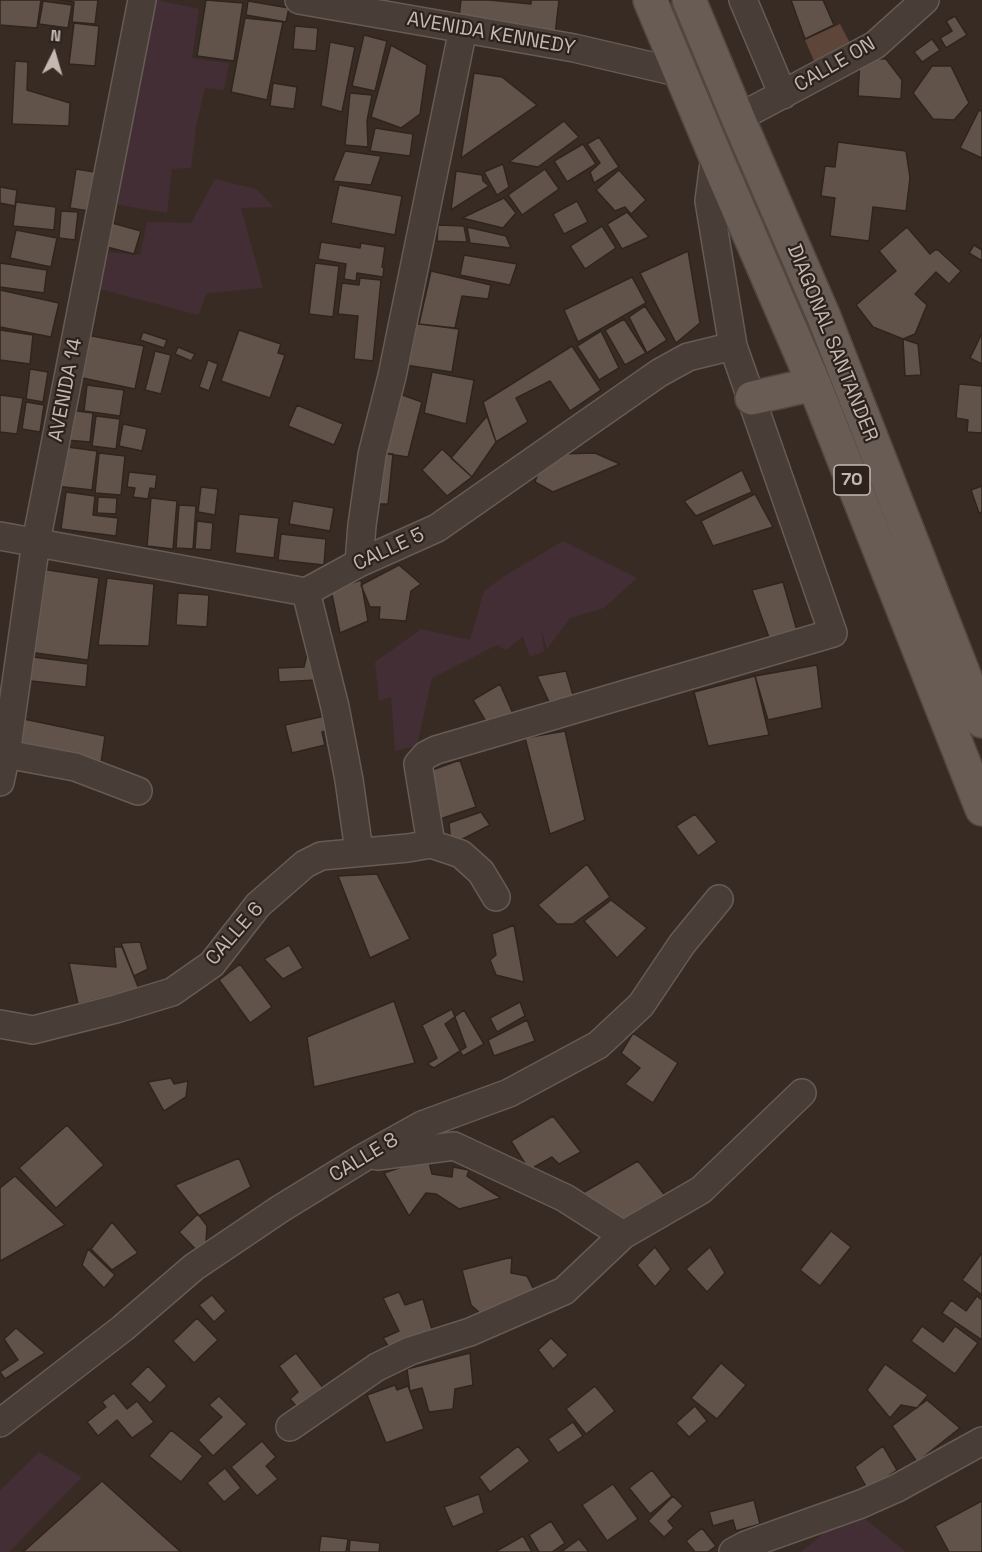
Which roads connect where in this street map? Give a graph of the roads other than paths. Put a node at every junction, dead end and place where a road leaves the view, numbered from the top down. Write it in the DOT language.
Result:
graph roads {
  1 [pos="142,0"];
  2 [pos="299,0"];
  3 [pos="650,0"];
  4 [pos="690,0"];
  5 [pos="743,0"];
  6 [pos="925,0"];
  7 [pos="463,29"];
  8 [pos="681,73"];
  9 [pos="783,95"];
  10 [pos="738,118"];
  11 [pos="715,155"];
  12 [pos="733,346"];
  13 [pos="814,384"];
  14 [pos="752,398"];
  15 [pos="0,536"];
  16 [pos="36,542"];
  17 [pos="359,563"];
  18 [pos="306,592"];
  19 [pos="982,721"];
  20 [pos="6,754"];
  21 [pos="0,782"];
  22 [pos="138,791"];
  23 [pos="982,809"];
  24 [pos="431,844"];
  25 [pos="359,851"];
  26 [pos="496,897"];
  27 [pos="719,899"];
  28 [pos="0,1024"];
  29 [pos="802,1093"];
  30 [pos="363,1158"];
  31 [pos="623,1235"];
  32 [pos="0,1423"];
  33 [pos="291,1427"];
  34 [pos="982,1441"];
  35 [pos="740,1550"];
  1 -- 16 [label="street, AVENIDA 14"];
  2 -- 7 [label="street, AVENIDA KENNEDY"];
  3 -- 8 [label="main road, DIAGONAL SANTANDER / 70"];
  4 -- 10 [label="main road, DIAGONAL SANTANDER / 70"];
  5 -- 9 [label="street"];
  6 -- 9 [label="street, CALLE 0N"];
  7 -- 8 [label="street, AVENIDA KENNEDY"];
  7 -- 17 [label="street"];
  8 -- 11 [label="main road, DIAGONAL SANTANDER / 70"];
  9 -- 10 [label="street, CALLE 0N"];
  10 -- 19 [label="main road, DIAGONAL SANTANDER / 70"];
  11 -- 12 [label="street, DIAGONAL SANTANDER"];
  11 -- 13 [label="main road, DIAGONAL SANTANDER / 70"];
  12 -- 14 [label="street, DIAGONAL SANTANDER"];
  12 -- 17 [label="street, CALLE 5"];
  13 -- 14 [label="main road"];
  13 -- 23 [label="main road, DIAGONAL SANTANDER / 70"];
  14 -- 24 [label="street, DIAGONAL SANTANDER"];
  15 -- 16 [label="street"];
  16 -- 18 [label="street"];
  16 -- 20 [label="street, AVENIDA 14"];
  17 -- 18 [label="street, CALLE 5"];
  18 -- 25 [label="street"];
  20 -- 21 [label="street, AVENIDA 14"];
  20 -- 22 [label="street"];
  24 -- 25 [label="street, CALLE 6"];
  24 -- 26 [label="street"];
  25 -- 28 [label="street, CALLE 6"];
  27 -- 30 [label="street, CALLE 8"];
  29 -- 31 [label="street"];
  30 -- 31 [label="street"];
  30 -- 32 [label="street, CALLE 8"];
  31 -- 33 [label="street"];
  34 -- 35 [label="street"];
}
